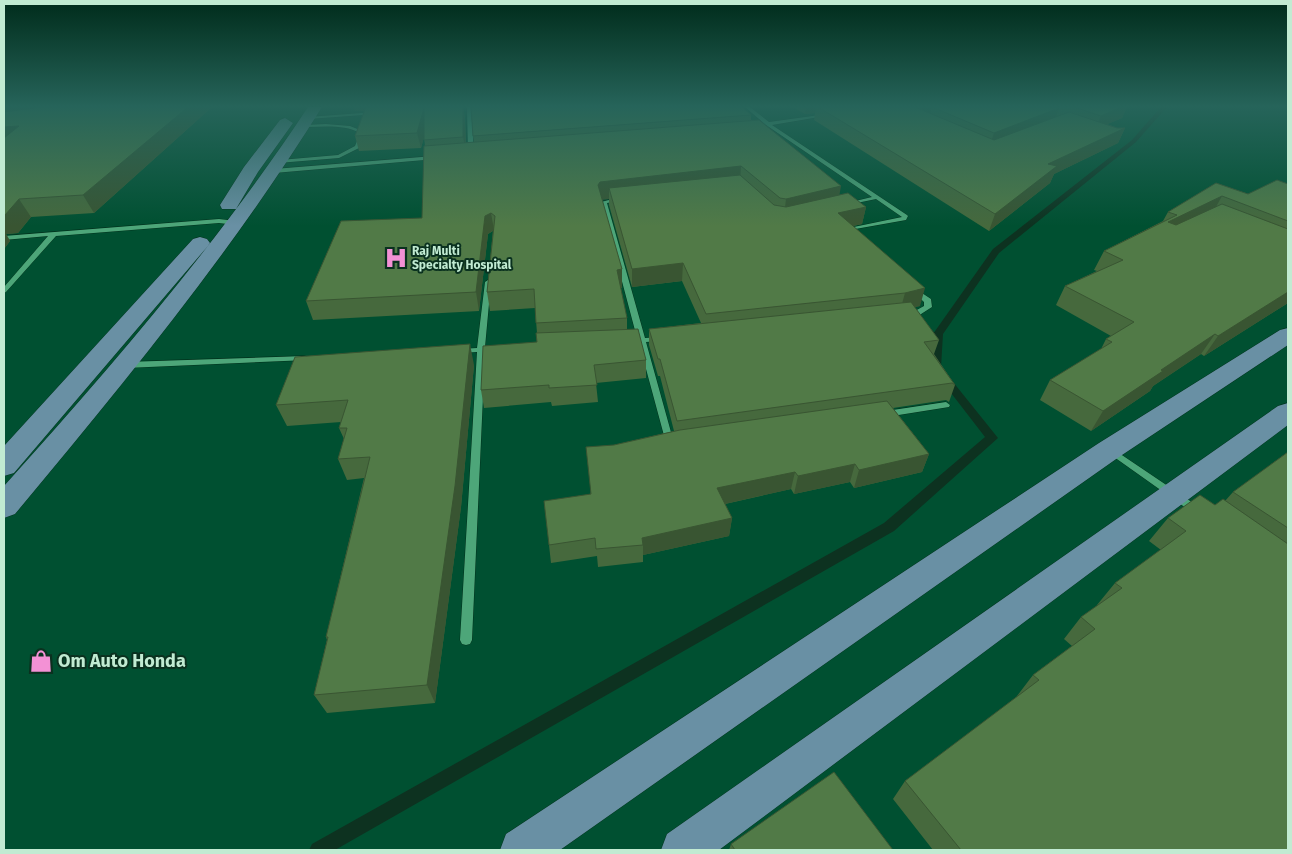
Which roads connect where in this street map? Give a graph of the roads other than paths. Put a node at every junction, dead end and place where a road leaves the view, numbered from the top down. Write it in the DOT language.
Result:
graph roads {
  1 [pos="274,147"];
  2 [pos="288,147"];
  3 [pos="357,147"];
  4 [pos="471,147"];
  5 [pos="803,147"];
  6 [pos="471,154"];
  7 [pos="480,154"];
  8 [pos="461,155"];
  9 [pos="442,157"];
  10 [pos="277,166"];
  11 [pos="878,197"];
  12 [pos="628,198"];
  13 [pos="845,205"];
  14 [pos="228,222"];
  15 [pos="53,235"];
  16 [pos="846,236"];
  17 [pos="4,238"];
  18 [pos="489,273"];
  19 [pos="906,283"];
  20 [pos="4,292"];
  21 [pos="896,316"];
  22 [pos="1288,335"];
  23 [pos="671,338"];
  24 [pos="642,340"];
  25 [pos="623,341"];
  26 [pos="500,349"];
  27 [pos="481,350"];
  28 [pos="451,351"];
  29 [pos="313,357"];
  30 [pos="125,366"];
  31 [pos="946,406"];
  32 [pos="1288,412"];
  33 [pos="880,414"];
  34 [pos="671,446"];
  35 [pos="1110,450"];
  36 [pos="4,465"];
  37 [pos="1173,494"];
  38 [pos="4,506"];
  39 [pos="1204,516"];
  40 [pos="466,640"];
  41 [pos="522,850"];
  42 [pos="685,850"];
  1 -- 14 [label="main road"];
  2 -- 10 [label="main road"];
  3 -- 10 [label="street"];
  4 -- 6 [label="street"];
  5 -- 11 [label="street"];
  6 -- 7 [label="street"];
  6 -- 8 [label="street"];
  9 -- 10 [label="street"];
  10 -- 14 [label="main road"];
  11 -- 13 [label="street"];
  11 -- 16 [label="street"];
  12 -- 24 [label="street"];
  14 -- 15 [label="street"];
  14 -- 30 [label="main road"];
  14 -- 36 [label="main road"];
  15 -- 17 [label="street"];
  15 -- 20 [label="street"];
  18 -- 27 [label="street"];
  19 -- 21 [label="street"];
  22 -- 35 [label="main road"];
  23 -- 24 [label="street"];
  24 -- 25 [label="street"];
  24 -- 34 [label="street"];
  26 -- 27 [label="street"];
  27 -- 28 [label="street"];
  27 -- 40 [label="street"];
  29 -- 30 [label="street"];
  30 -- 38 [label="main road"];
  31 -- 33 [label="street"];
  32 -- 37 [label="main road"];
  35 -- 37 [label="street"];
  35 -- 41 [label="main road"];
  37 -- 39 [label="street"];
  37 -- 42 [label="main road"];
}
